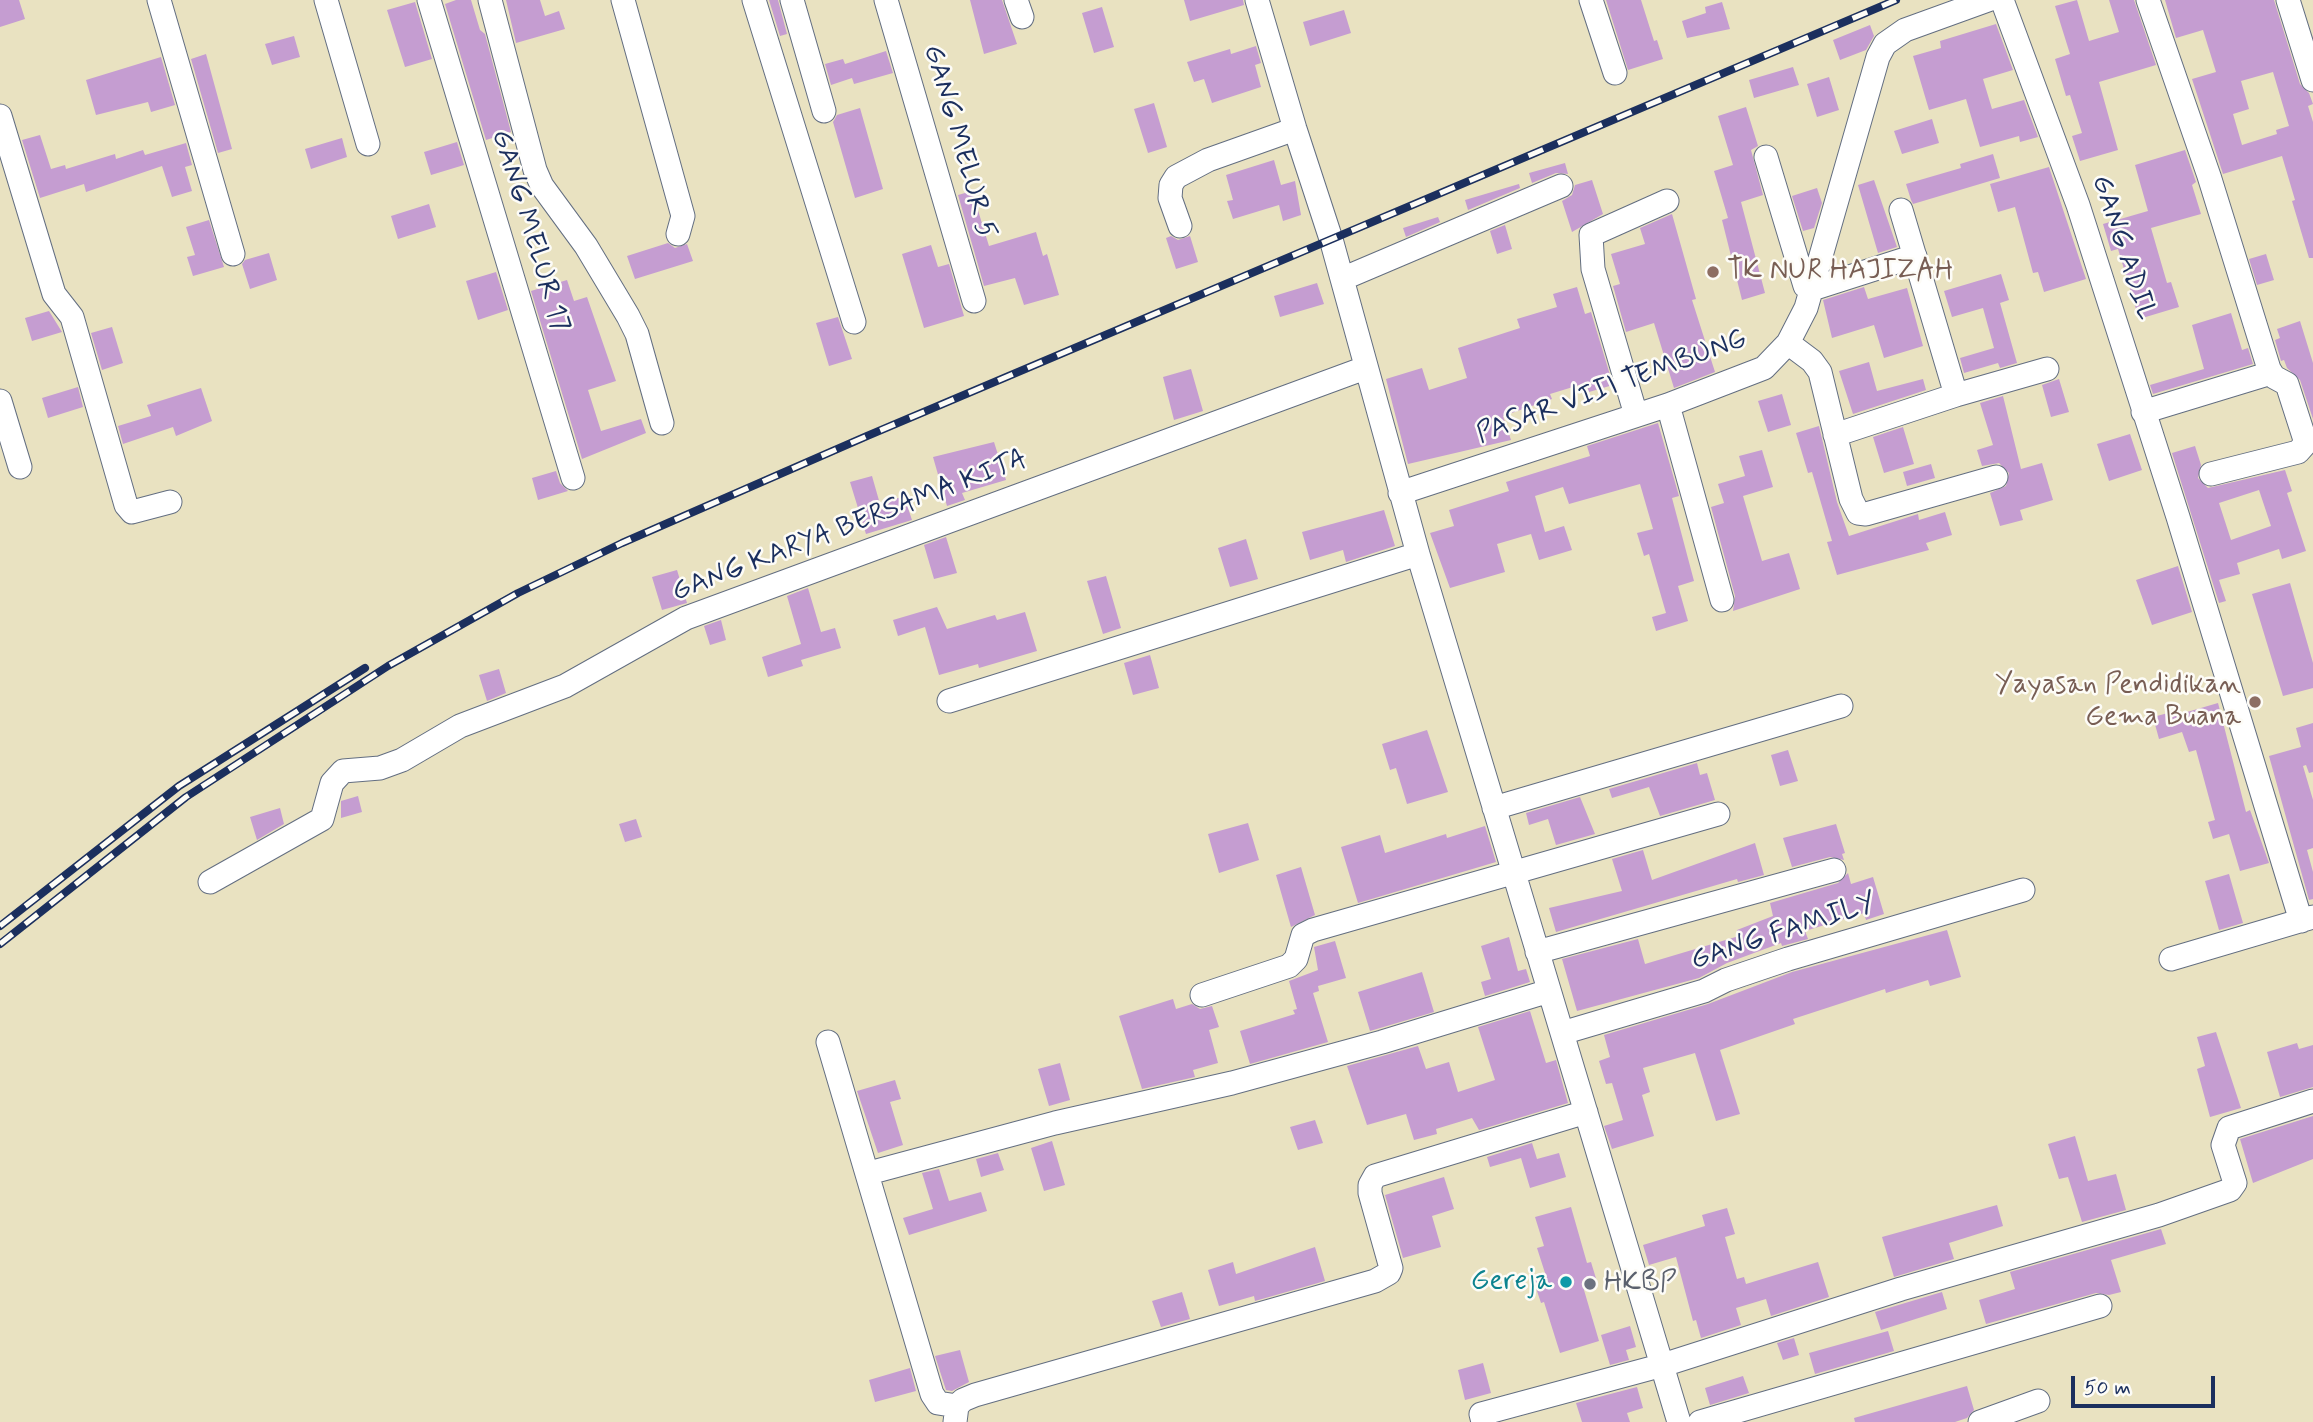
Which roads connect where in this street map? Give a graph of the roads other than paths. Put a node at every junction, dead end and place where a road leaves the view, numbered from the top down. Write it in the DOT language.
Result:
graph roads {
  1 [pos="159,0"];
  2 [pos="326,0"];
  3 [pos="429,0"];
  4 [pos="490,0"];
  5 [pos="624,0"];
  6 [pos="754,0"];
  7 [pos="792,0"];
  8 [pos="886,0"];
  9 [pos="1258,0"];
  10 [pos="1591,0"];
  11 [pos="1988,0"];
  12 [pos="2002,0"];
  13 [pos="2148,0"];
  14 [pos="2288,0"];
  15 [pos="1615,73"];
  16 [pos="2313,80"];
  17 [pos="824,111"];
  18 [pos="0,116"];
  19 [pos="1295,129"];
  20 [pos="368,144"];
  21 [pos="1766,156"];
  22 [pos="1561,186"];
  23 [pos="1667,201"];
  24 [pos="1901,210"];
  25 [pos="1180,226"];
  26 [pos="678,234"];
  27 [pos="233,254"];
  28 [pos="1915,256"];
  29 [pos="1342,279"];
  30 [pos="1812,289"];
  31 [pos="974,301"];
  32 [pos="854,322"];
  33 [pos="1788,343"];
  34 [pos="1364,368"];
  35 [pos="2048,369"];
  36 [pos="2271,373"];
  37 [pos="1956,395"];
  38 [pos="0,401"];
  39 [pos="1668,405"];
  40 [pos="2143,412"];
  41 [pos="1636,415"];
  42 [pos="662,423"];
  43 [pos="1835,435"];
  44 [pos="20,467"];
  45 [pos="2211,474"];
  46 [pos="1996,477"];
  47 [pos="573,478"];
  48 [pos="1400,493"];
  49 [pos="170,502"];
  50 [pos="1418,554"];
  51 [pos="1721,600"];
  52 [pos="949,701"];
  53 [pos="1842,706"];
  54 [pos="1494,808"];
  55 [pos="1718,814"];
  56 [pos="1834,870"];
  57 [pos="1513,871"];
  58 [pos="209,882"];
  59 [pos="2024,890"];
  60 [pos="2307,919"];
  61 [pos="1537,952"];
  62 [pos="2171,959"];
  63 [pos="1549,991"];
  64 [pos="1202,995"];
  65 [pos="1562,1033"];
  66 [pos="828,1042"];
  67 [pos="2313,1101"];
  68 [pos="1586,1112"];
  69 [pos="869,1173"];
  70 [pos="2100,1306"];
  71 [pos="1663,1365"];
  72 [pos="2038,1401"];
  73 [pos="956,1414"];
  74 [pos="1991,1421"];
  75 [pos="1483,1422"];
  76 [pos="1679,1422"];
  77 [pos="1700,1422"];
  1 -- 27 [label="street"];
  2 -- 20 [label="street"];
  3 -- 47 [label="street, GANG MELUR 17"];
  4 -- 42 [label="street"];
  5 -- 26 [label="street"];
  6 -- 32 [label="street"];
  7 -- 17 [label="street"];
  8 -- 31 [label="street, GANG MELUR 5"];
  9 -- 19 [label="street"];
  10 -- 15 [label="street"];
  11 -- 30 [label="street, PASAR VIII TEMBUNG"];
  12 -- 40 [label="street, GANG ADIL"];
  13 -- 36 [label="street"];
  14 -- 16 [label="street"];
  18 -- 49 [label="street"];
  19 -- 25 [label="street"];
  19 -- 29 [label="street"];
  21 -- 30 [label="street"];
  22 -- 29 [label="street"];
  23 -- 41 [label="street"];
  24 -- 28 [label="street"];
  28 -- 30 [label="street"];
  28 -- 37 [label="street"];
  29 -- 34 [label="street"];
  30 -- 33 [label="street, PASAR VIII TEMBUNG"];
  33 -- 39 [label="street, PASAR VIII TEMBUNG"];
  33 -- 43 [label="street"];
  34 -- 48 [label="street"];
  34 -- 58 [label="street, GANG KARYA BERSAMA KITA"];
  35 -- 37 [label="street"];
  36 -- 40 [label="street"];
  36 -- 45 [label="street"];
  37 -- 43 [label="street"];
  38 -- 44 [label="street"];
  39 -- 41 [label="street, PASAR VIII TEMBUNG"];
  39 -- 51 [label="street"];
  40 -- 60 [label="street, GANG ADIL"];
  41 -- 48 [label="street, PASAR VIII TEMBUNG"];
  43 -- 46 [label="street"];
  48 -- 50 [label="street"];
  50 -- 52 [label="street"];
  50 -- 54 [label="street"];
  53 -- 54 [label="street"];
  54 -- 57 [label="street"];
  55 -- 57 [label="street"];
  56 -- 61 [label="street"];
  57 -- 61 [label="street"];
  57 -- 64 [label="street"];
  59 -- 65 [label="street, GANG FAMILY"];
  60 -- 62 [label="street"];
  61 -- 63 [label="street"];
  63 -- 65 [label="street"];
  63 -- 69 [label="street"];
  65 -- 68 [label="street"];
  66 -- 69 [label="street"];
  67 -- 71 [label="street"];
  68 -- 71 [label="street"];
  68 -- 73 [label="street"];
  69 -- 73 [label="street"];
  70 -- 77 [label="street"];
  71 -- 75 [label="street"];
  71 -- 76 [label="street"];
  72 -- 74 [label="street"];
}
